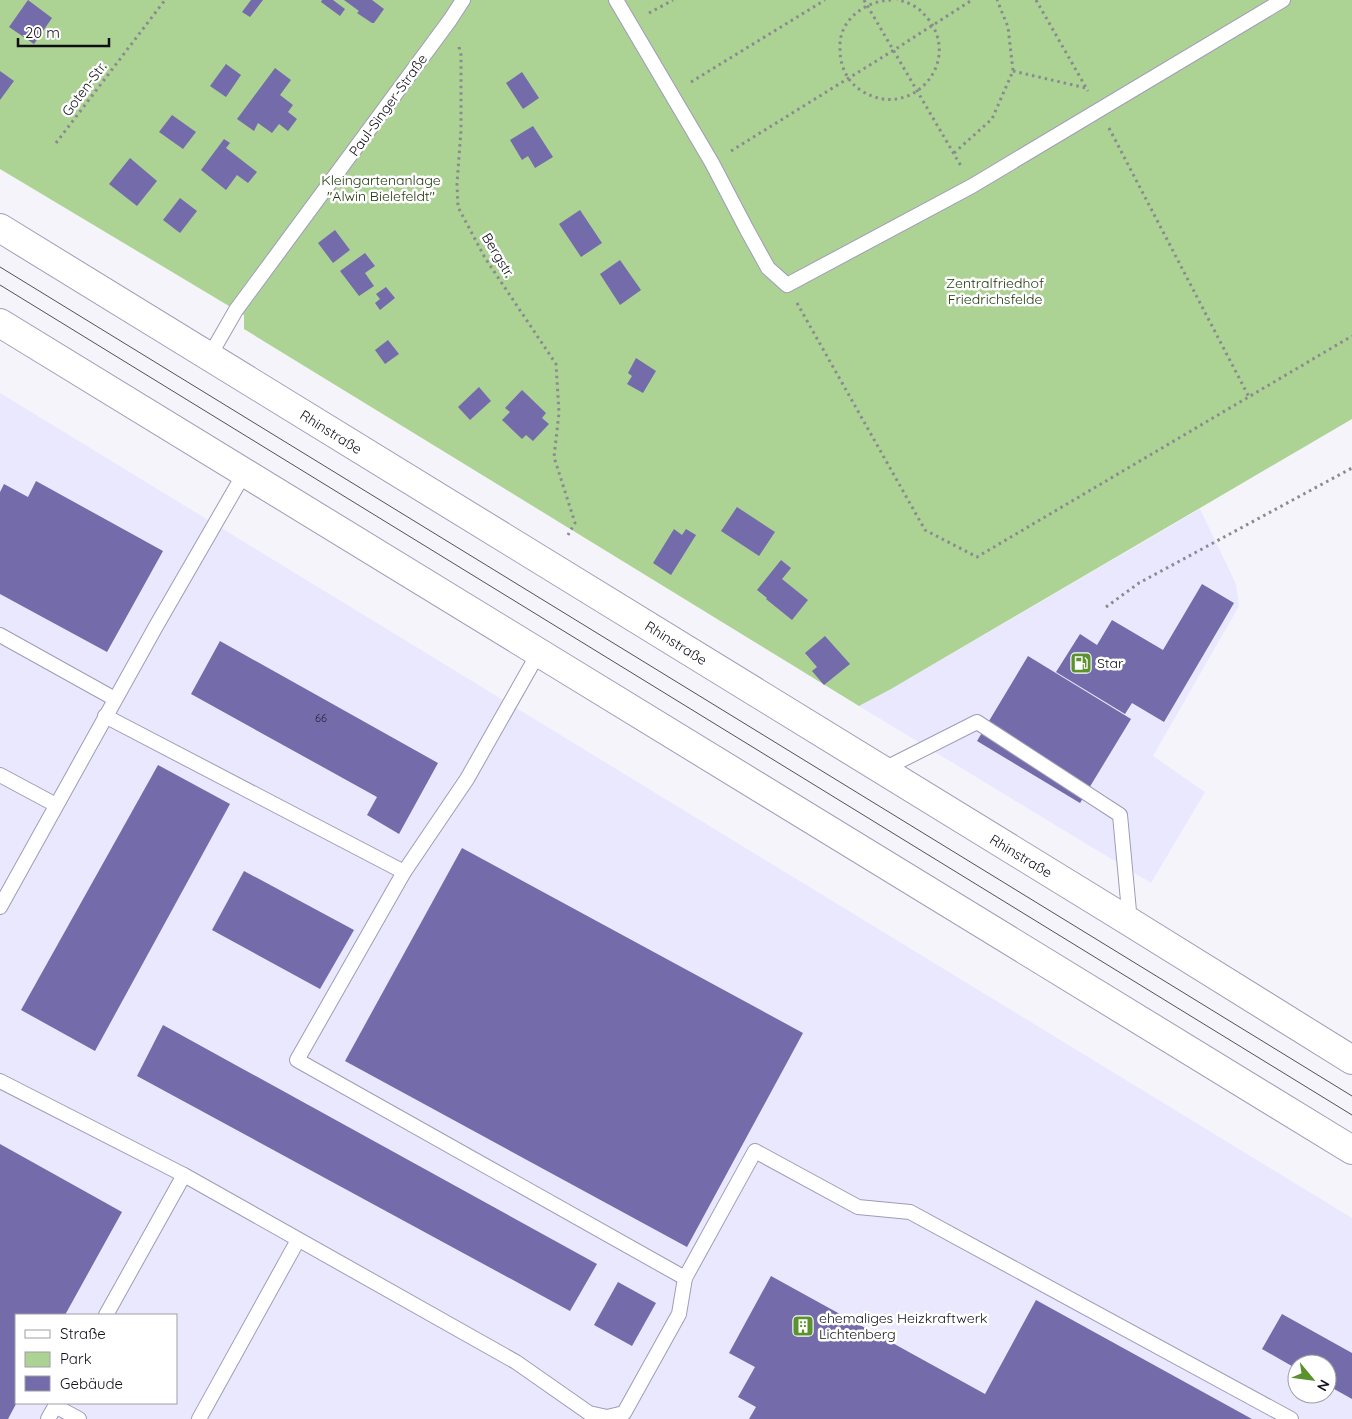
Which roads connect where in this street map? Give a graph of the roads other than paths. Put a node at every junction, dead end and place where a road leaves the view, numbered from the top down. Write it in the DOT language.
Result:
graph roads {
  1 [pos="463,0"];
  2 [pos="616,0"];
  3 [pos="1283,0"];
  4 [pos="0,228"];
  5 [pos="0,323"];
  6 [pos="210,357"];
  7 [pos="245,472"];
  8 [pos="0,635"];
  9 [pos="539,652"];
  10 [pos="115,699"];
  11 [pos="105,716"];
  12 [pos="882,770"];
  13 [pos="0,775"];
  14 [pos="56,805"];
  15 [pos="404,872"];
  16 [pos="0,906"];
  17 [pos="1130,922"];
  18 [pos="1352,1060"];
  19 [pos="0,1081"];
  20 [pos="1352,1150"];
  21 [pos="184,1175"];
  22 [pos="298,1240"];
  23 [pos="685,1278"];
  24 [pos="107,1314"];
  25 [pos="56,1404"];
  26 [pos="48,1419"];
  27 [pos="79,1419"];
  28 [pos="199,1419"];
  29 [pos="1291,1419"];
  1 -- 6 [label="lane, Paul-Singer-Straße"];
  2 -- 3 [label="lane"];
  4 -- 6 [label="main road, Rhinstraße"];
  5 -- 7 [label="main road"];
  6 -- 12 [label="main road, Rhinstraße"];
  7 -- 9 [label="main road"];
  7 -- 10 [label="lane"];
  8 -- 10 [label="lane"];
  9 -- 15 [label="lane"];
  9 -- 20 [label="main road"];
  10 -- 11 [label="lane"];
  11 -- 14 [label="lane"];
  11 -- 15 [label="lane"];
  12 -- 17 [label="main road, Rhinstraße"];
  12 -- 17 [label="lane"];
  13 -- 14 [label="lane"];
  14 -- 16 [label="lane"];
  15 -- 23 [label="lane"];
  17 -- 18 [label="main road, Rhinstraße"];
  19 -- 21 [label="lane"];
  21 -- 22 [label="lane"];
  21 -- 24 [label="lane"];
  22 -- 23 [label="lane"];
  22 -- 28 [label="lane"];
  23 -- 29 [label="lane"];
  25 -- 26 [label="lane"];
  25 -- 27 [label="lane"];
}
